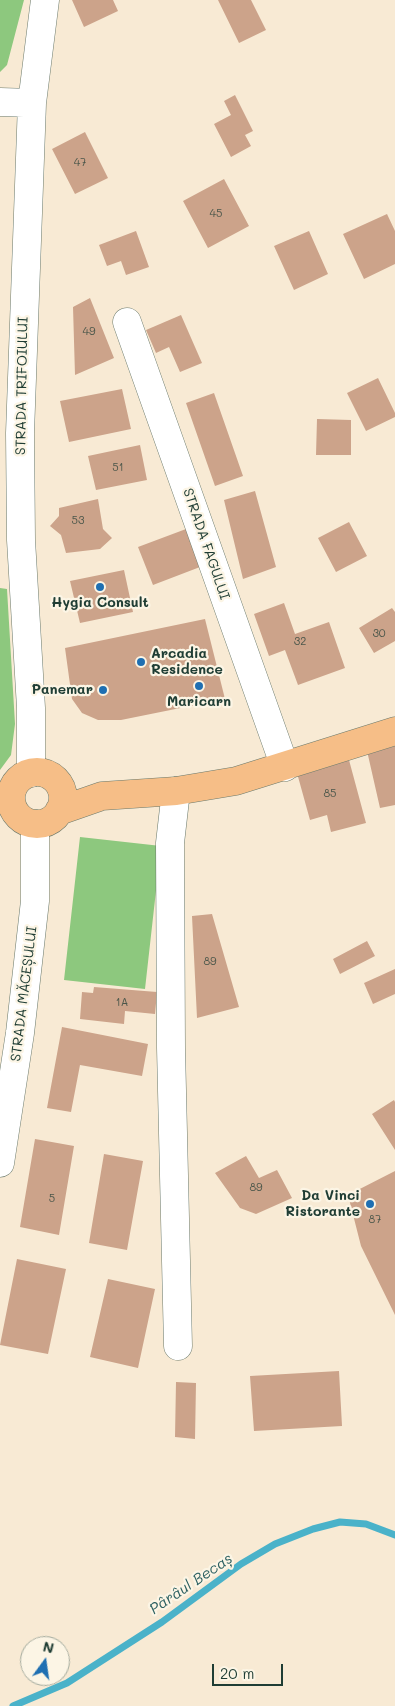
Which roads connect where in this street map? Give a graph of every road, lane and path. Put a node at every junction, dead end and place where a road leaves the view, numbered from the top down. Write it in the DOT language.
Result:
graph roads {
  1 [pos="45,0"];
  2 [pos="0,102"];
  3 [pos="32,103"];
  4 [pos="127,322"];
  5 [pos="0,566"];
  6 [pos="23,585"];
  7 [pos="395,731"];
  8 [pos="285,767"];
  9 [pos="56,781"];
  10 [pos="15,783"];
  11 [pos="176,791"];
  12 [pos="102,796"];
  13 [pos="27,815"];
  14 [pos="0,1163"];
  15 [pos="178,1346"];
  1 -- 3 [label="street, STRADA TRIFOIULUI"];
  2 -- 3 [label="street"];
  3 -- 6 [label="street, STRADA TRIFOIULUI"];
  4 -- 8 [label="street, STRADA FAGULUI"];
  5 -- 6 [label="street"];
  6 -- 10 [label="street, STRADA TRIFOIULUI"];
  7 -- 8 [label="main road"];
  8 -- 11 [label="main road"];
  9 -- 10 [label="main road"];
  9 -- 12 [label="main road"];
  9 -- 13 [label="main road"];
  10 -- 13 [label="main road"];
  11 -- 12 [label="main road"];
  11 -- 15 [label="street"];
  12 -- 13 [label="main road"];
  13 -- 14 [label="street, STRADA MĂCEȘULUI"];
}
